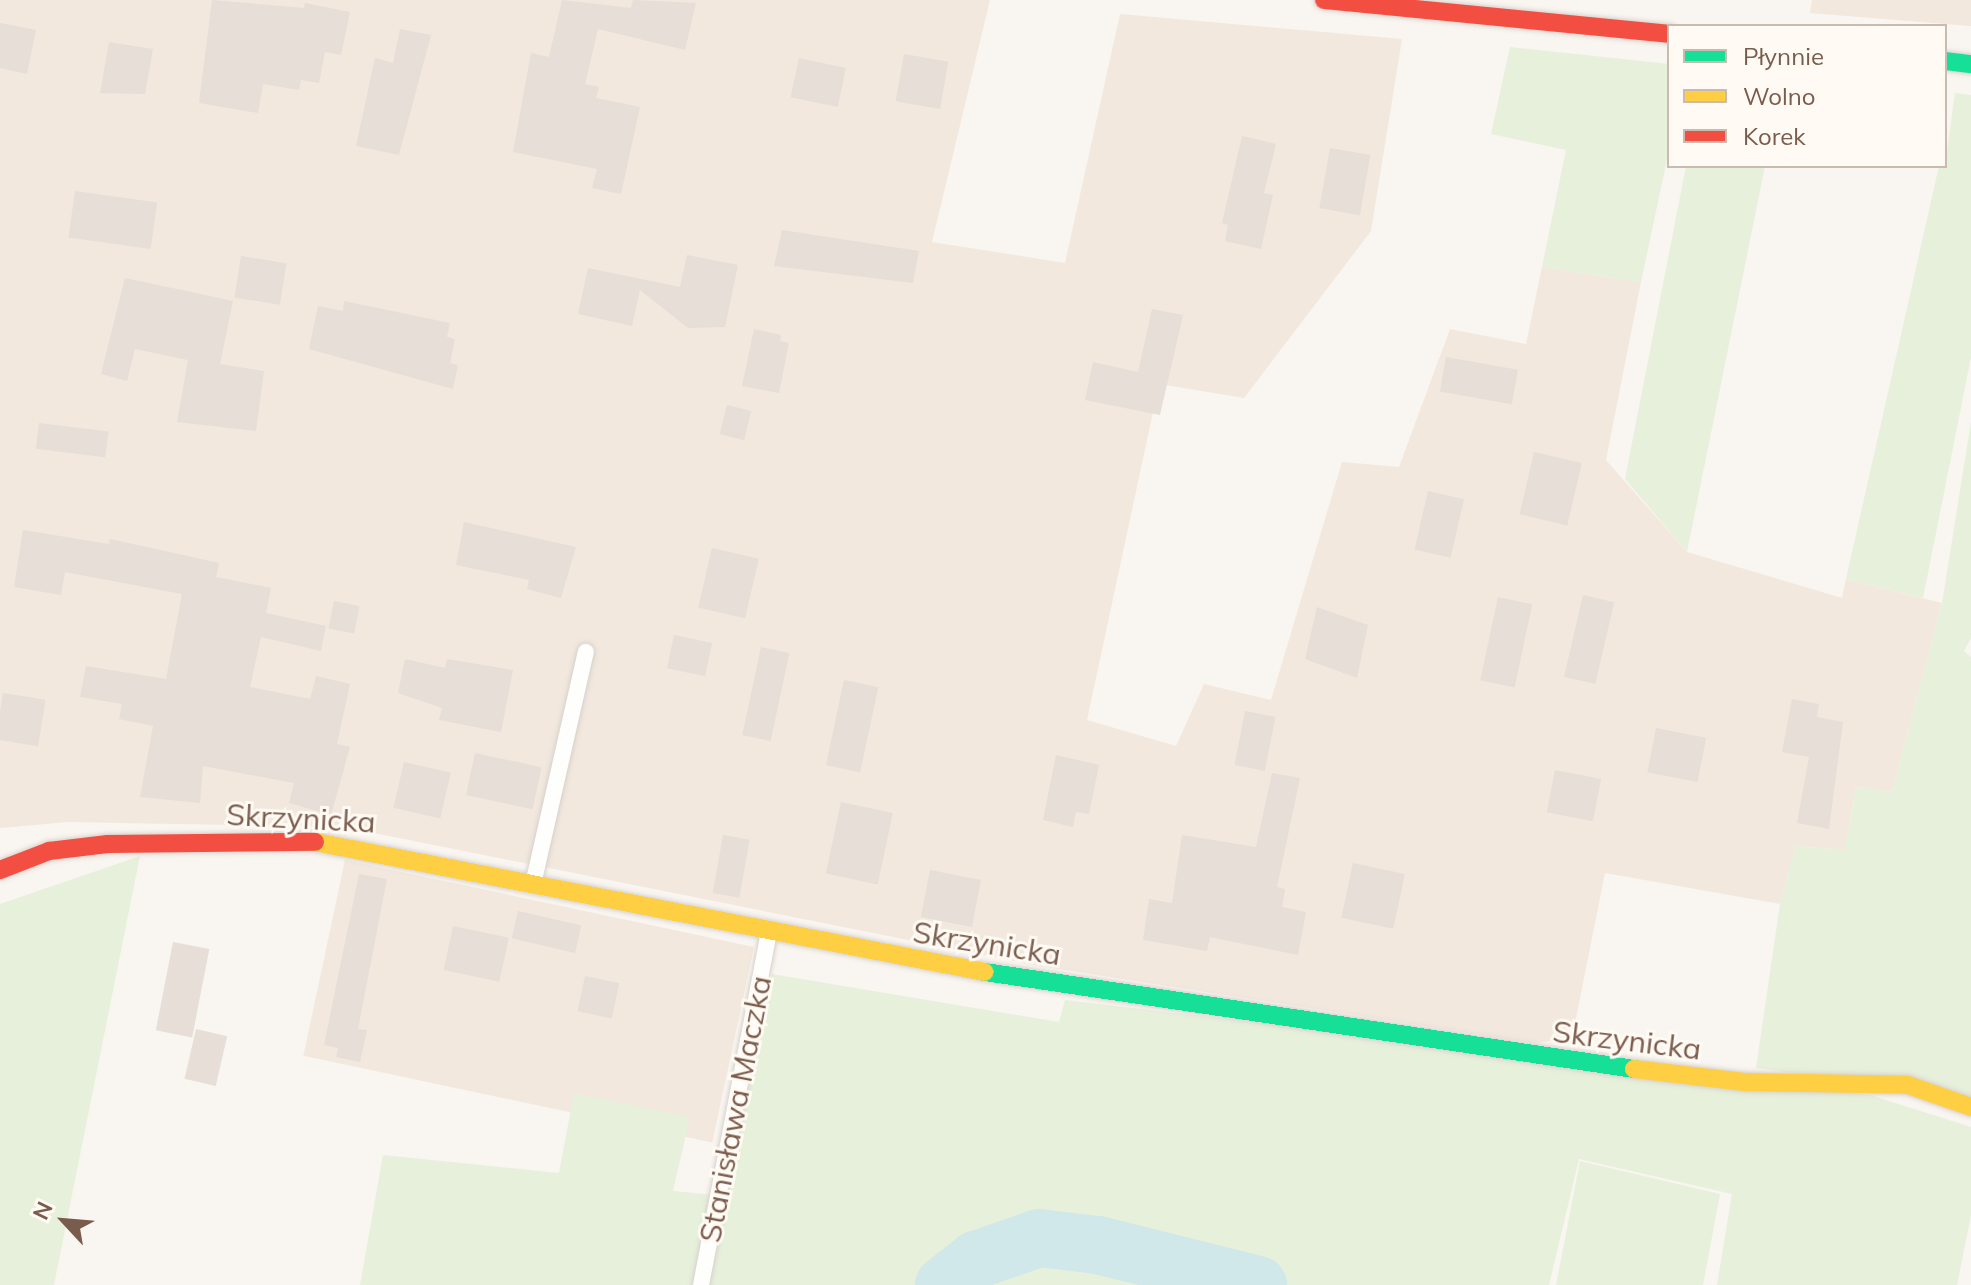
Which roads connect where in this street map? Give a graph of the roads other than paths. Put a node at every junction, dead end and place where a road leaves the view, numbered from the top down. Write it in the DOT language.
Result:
graph roads {
  1 [pos="1324,0"];
  2 [pos="1667,34"];
  3 [pos="1947,61"];
  4 [pos="1971,64"];
  5 [pos="586,652"];
  6 [pos="0,870"];
  7 [pos="534,880"];
  8 [pos="769,933"];
  9 [pos="1971,1107"];
  10 [pos="701,1285"];
  1 -- 2 [label="street"];
  3 -- 4 [label="street"];
  5 -- 7 [label="lane"];
  6 -- 7 [label="street, Skrzynicka"];
  7 -- 8 [label="street, Skrzynicka"];
  8 -- 9 [label="street, Skrzynicka"];
  8 -- 10 [label="lane, Stanisława Maczka"];
}
